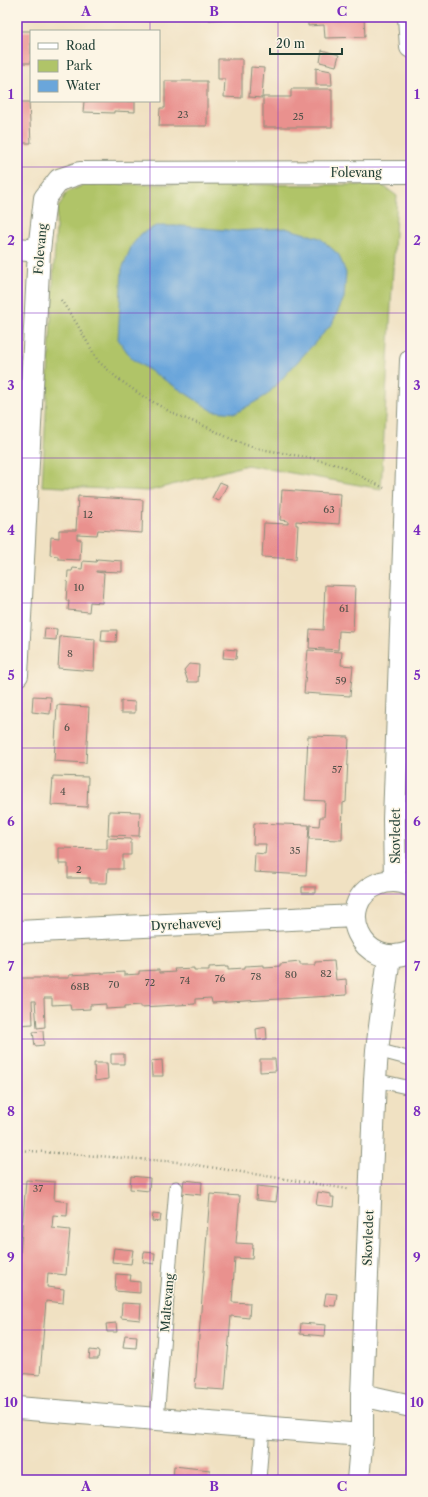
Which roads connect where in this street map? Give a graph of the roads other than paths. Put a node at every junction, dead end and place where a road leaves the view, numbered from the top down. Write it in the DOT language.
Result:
graph roads {
  1 [pos="409,17"];
  2 [pos="411,47"];
  3 [pos="411,172"];
  4 [pos="17,249"];
  5 [pos="39,251"];
  6 [pos="411,360"];
  7 [pos="17,675"];
  8 [pos="403,883"];
  9 [pos="355,916"];
  10 [pos="17,932"];
  11 [pos="411,952"];
  12 [pos="389,957"];
  13 [pos="377,1050"];
  14 [pos="411,1059"];
  15 [pos="375,1080"];
  16 [pos="411,1088"];
  17 [pos="176,1188"];
  18 [pos="362,1395"];
  19 [pos="411,1406"];
  20 [pos="17,1408"];
  21 [pos="157,1419"];
  22 [pos="263,1427"];
  23 [pos="362,1435"];
  24 [pos="259,1480"];
  25 [pos="358,1480"];
  1 -- 2 [label="street"];
  3 -- 5 [label="street, Folevang"];
  4 -- 5 [label="street"];
  5 -- 7 [label="street, Folevang"];
  6 -- 8 [label="street, Skovledet"];
  8 -- 9 [label="street"];
  9 -- 10 [label="street, Dyrehavevej"];
  9 -- 12 [label="street"];
  11 -- 12 [label="street"];
  12 -- 13 [label="street, Skovledet"];
  13 -- 14 [label="lane"];
  13 -- 15 [label="street, Skovledet"];
  15 -- 16 [label="lane"];
  15 -- 18 [label="street, Skovledet"];
  17 -- 21 [label="lane, Maltevang"];
  18 -- 19 [label="street"];
  18 -- 23 [label="street, Skovledet"];
  20 -- 21 [label="street"];
  21 -- 22 [label="street"];
  22 -- 23 [label="street"];
  22 -- 24 [label="lane"];
  23 -- 25 [label="street, Skovledet"];
}
